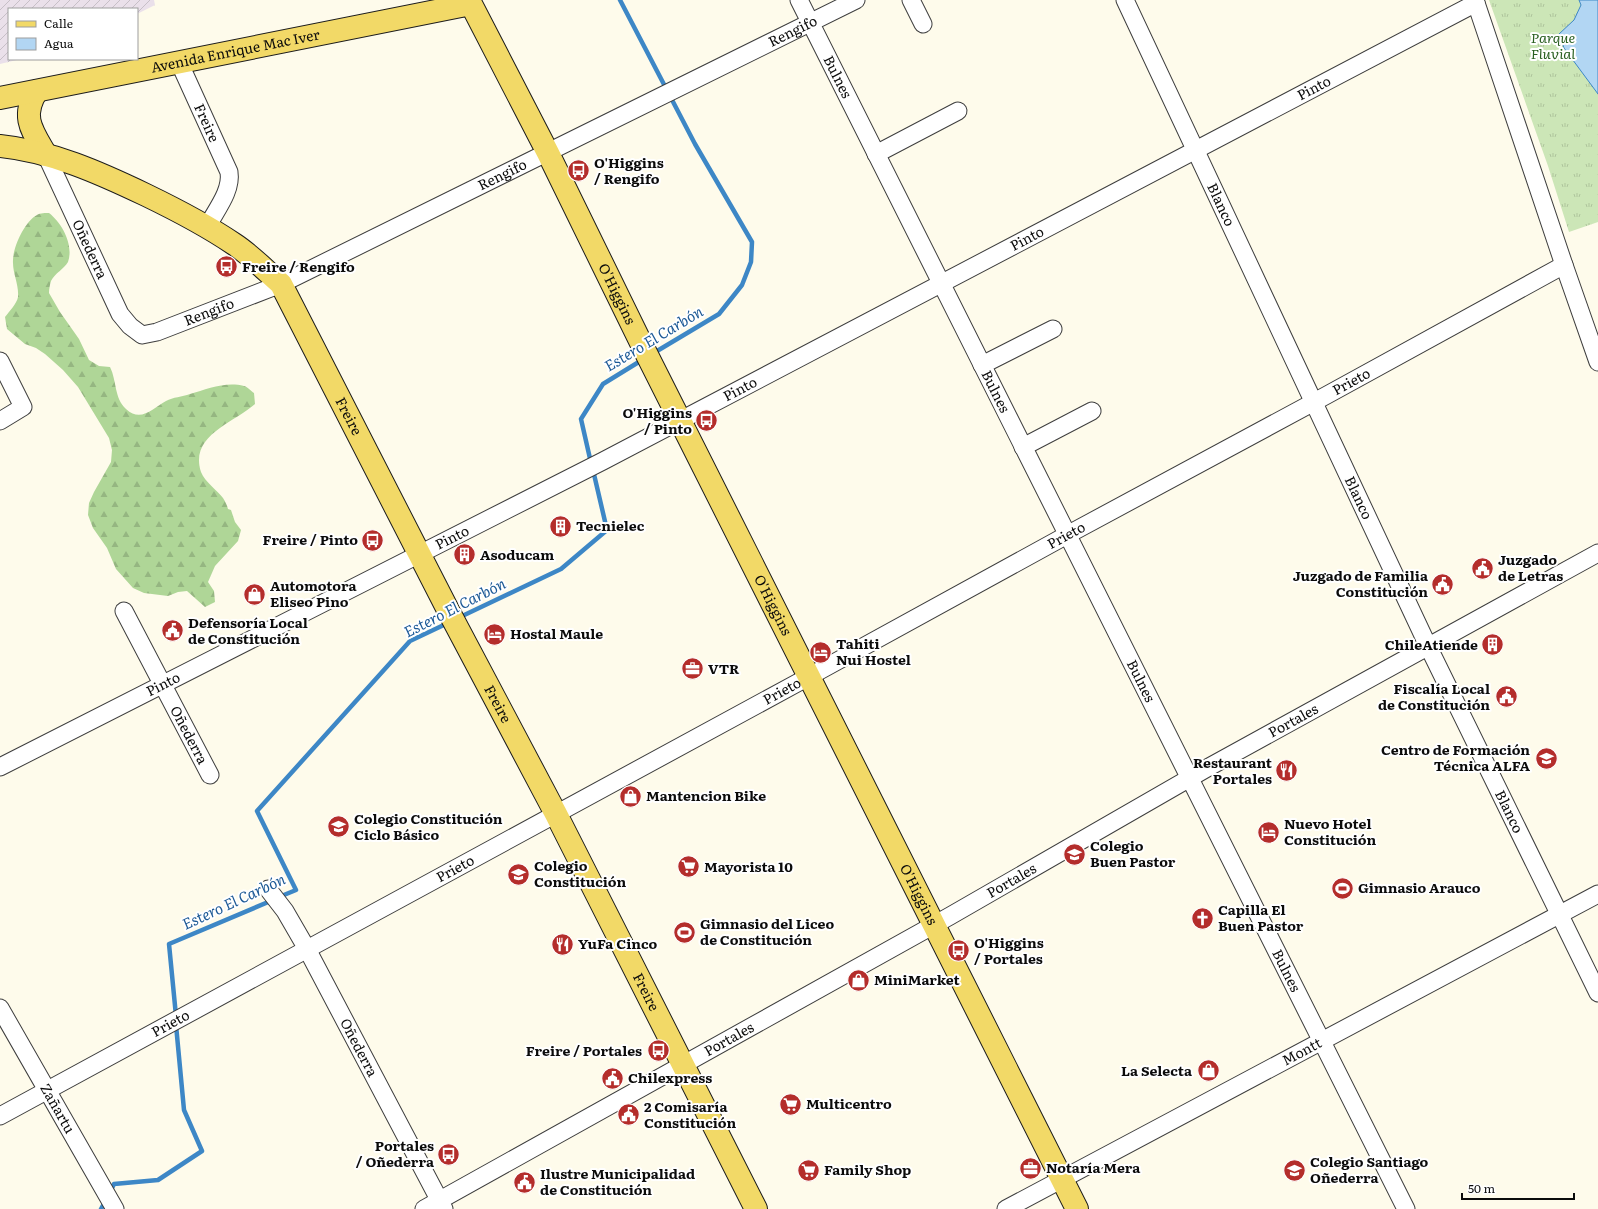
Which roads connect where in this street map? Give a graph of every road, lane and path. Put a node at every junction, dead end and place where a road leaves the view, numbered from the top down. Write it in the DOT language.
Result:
graph roads {
  1 [pos="799,0"];
  2 [pos="856,0"];
  3 [pos="911,0"];
  4 [pos="1125,0"];
  5 [pos="1475,1"];
  6 [pos="470,2"];
  7 [pos="810,22"];
  8 [pos="923,24"];
  9 [pos="179,62"];
  10 [pos="37,90"];
  11 [pos="0,98"];
  12 [pos="958,111"];
  13 [pos="0,146"];
  14 [pos="1195,150"];
  15 [pos="548,153"];
  16 [pos="876,154"];
  17 [pos="46,155"];
  18 [pos="207,227"];
  19 [pos="1564,265"];
  20 [pos="941,283"];
  21 [pos="281,284"];
  22 [pos="1053,329"];
  23 [pos="142,335"];
  24 [pos="0,361"];
  25 [pos="1598,362"];
  26 [pos="982,365"];
  27 [pos="1314,402"];
  28 [pos="1092,411"];
  29 [pos="680,420"];
  30 [pos="0,421"];
  31 [pos="1023,447"];
  32 [pos="1067,534"];
  33 [pos="1598,553"];
  34 [pos="419,554"];
  35 [pos="124,611"];
  36 [pos="1428,646"];
  37 [pos="810,676"];
  38 [pos="163,683"];
  39 [pos="0,767"];
  40 [pos="210,775"];
  41 [pos="1189,778"];
  42 [pos="556,814"];
  43 [pos="268,889"];
  44 [pos="1598,894"];
  45 [pos="1558,914"];
  46 [pos="934,925"];
  47 [pos="307,949"];
  48 [pos="1598,993"];
  49 [pos="0,1008"];
  50 [pos="1321,1041"];
  51 [pos="683,1065"];
  52 [pos="47,1091"];
  53 [pos="0,1116"];
  54 [pos="1062,1179"];
  55 [pos="442,1205"];
  56 [pos="114,1207"];
  57 [pos="424,1209"];
  58 [pos="756,1209"];
  59 [pos="1006,1209"];
  60 [pos="1077,1209"];
  61 [pos="1406,1209"];
  1 -- 7 [label="street, Bulnes"];
  2 -- 7 [label="street, Rengifo"];
  3 -- 8 [label="street"];
  4 -- 14 [label="street, Blanco"];
  5 -- 14 [label="street, Pinto"];
  5 -- 19 [label="street"];
  6 -- 9 [label="main road, Avenida Enrique Mac Iver"];
  6 -- 15 [label="main road, O'Higgins"];
  7 -- 15 [label="street, Rengifo"];
  7 -- 16 [label="street, Bulnes"];
  9 -- 10 [label="main road, Avenida Enrique Mac Iver"];
  9 -- 18 [label="street, Freire"];
  10 -- 11 [label="main road, Avenida Enrique Mac Iver"];
  10 -- 17 [label="main road"];
  12 -- 16 [label="street"];
  13 -- 17 [label="main road"];
  14 -- 20 [label="street, Pinto"];
  14 -- 27 [label="street, Blanco"];
  15 -- 21 [label="street, Rengifo"];
  15 -- 29 [label="main road, O'Higgins"];
  16 -- 20 [label="street, Bulnes"];
  17 -- 18 [label="main road, Freire"];
  17 -- 23 [label="street, Oñederra"];
  18 -- 21 [label="main road, Freire"];
  19 -- 25 [label="street"];
  19 -- 27 [label="street, Prieto"];
  20 -- 26 [label="street, Bulnes"];
  20 -- 29 [label="street, Pinto"];
  21 -- 23 [label="street, Rengifo"];
  21 -- 34 [label="main road, Freire"];
  22 -- 26 [label="street"];
  24 -- 30 [label="street"];
  26 -- 31 [label="street, Bulnes"];
  27 -- 32 [label="street, Prieto"];
  27 -- 36 [label="street, Blanco"];
  28 -- 31 [label="street"];
  29 -- 34 [label="street, Pinto"];
  29 -- 37 [label="main road, O'Higgins"];
  31 -- 32 [label="street, Bulnes"];
  32 -- 37 [label="street, Prieto"];
  32 -- 41 [label="street, Bulnes"];
  33 -- 36 [label="street, Portales"];
  34 -- 38 [label="street, Pinto"];
  34 -- 42 [label="main road, Freire"];
  35 -- 38 [label="street, Oñederra"];
  36 -- 41 [label="street, Portales"];
  36 -- 45 [label="street, Blanco"];
  37 -- 42 [label="street, Prieto"];
  37 -- 46 [label="main road, O'Higgins"];
  38 -- 39 [label="street, Pinto"];
  38 -- 40 [label="street, Oñederra"];
  41 -- 46 [label="street, Portales"];
  41 -- 50 [label="street, Bulnes"];
  42 -- 47 [label="street, Prieto"];
  42 -- 51 [label="main road, Freire"];
  43 -- 47 [label="street, Oñederra"];
  44 -- 45 [label="street, Montt"];
  45 -- 48 [label="street, Blanco"];
  45 -- 50 [label="street, Montt"];
  46 -- 51 [label="street, Portales"];
  46 -- 54 [label="main road, O'Higgins"];
  47 -- 52 [label="street, Prieto"];
  47 -- 55 [label="street, Oñederra"];
  49 -- 52 [label="street, Zañartu"];
  50 -- 54 [label="street, Montt"];
  50 -- 61 [label="street, Bulnes"];
  51 -- 55 [label="street, Portales"];
  51 -- 58 [label="main road, Freire"];
  52 -- 53 [label="street, Prieto"];
  52 -- 56 [label="street, Zañartu"];
  54 -- 59 [label="street, Montt"];
  54 -- 60 [label="main road, O'Higgins"];
  55 -- 57 [label="street, Portales"];
}
